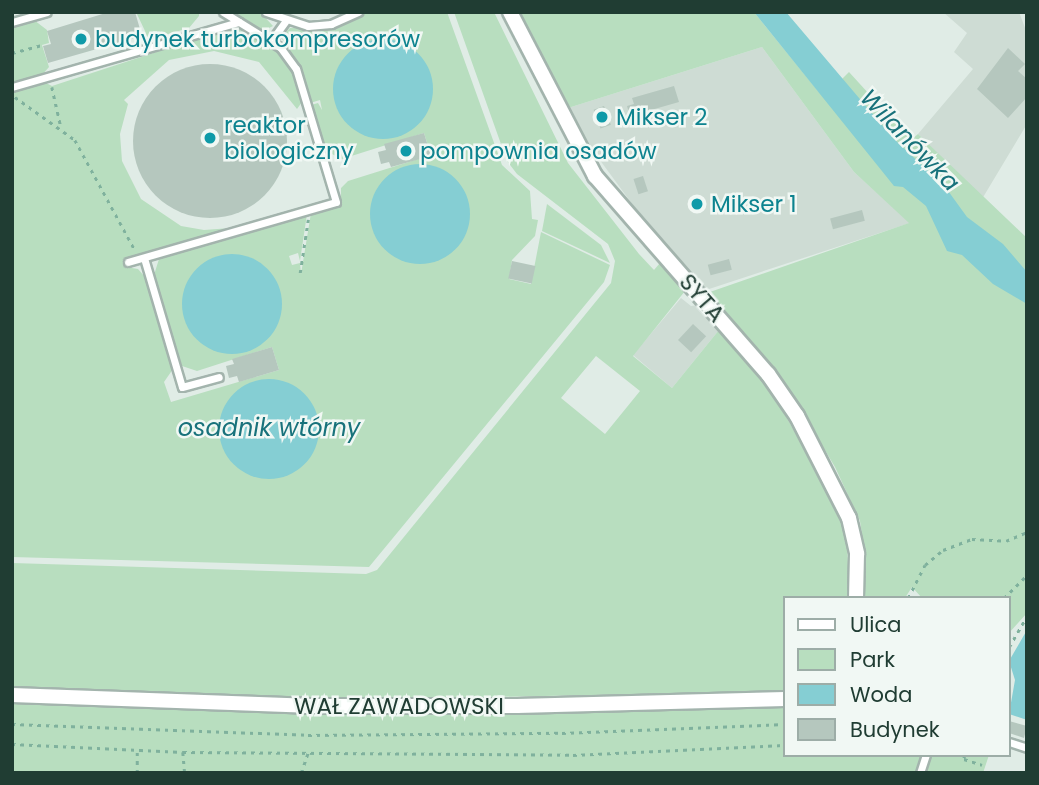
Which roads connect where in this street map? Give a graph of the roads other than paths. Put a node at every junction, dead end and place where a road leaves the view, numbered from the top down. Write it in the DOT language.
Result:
graph roads {
  1 [pos="47,12"];
  2 [pos="223,12"];
  3 [pos="266,12"];
  4 [pos="358,12"];
  5 [pos="510,12"];
  6 [pos="12,22"];
  7 [pos="239,22"];
  8 [pos="285,22"];
  9 [pos="271,41"];
  10 [pos="12,87"];
  11 [pos="141,257"];
  12 [pos="128,262"];
  13 [pos="219,377"];
  14 [pos="856,596"];
  15 [pos="12,695"];
  16 [pos="783,699"];
  1 -- 6 [label="lane"];
  2 -- 7 [label="lane"];
  3 -- 8 [label="lane"];
  4 -- 8 [label="lane"];
  5 -- 14 [label="street, SYTA"];
  7 -- 9 [label="lane"];
  7 -- 10 [label="lane"];
  8 -- 9 [label="lane"];
  9 -- 11 [label="lane"];
  11 -- 12 [label="lane"];
  11 -- 13 [label="lane"];
  15 -- 16 [label="street, WAŁ ZAWADOWSKI"];
}
